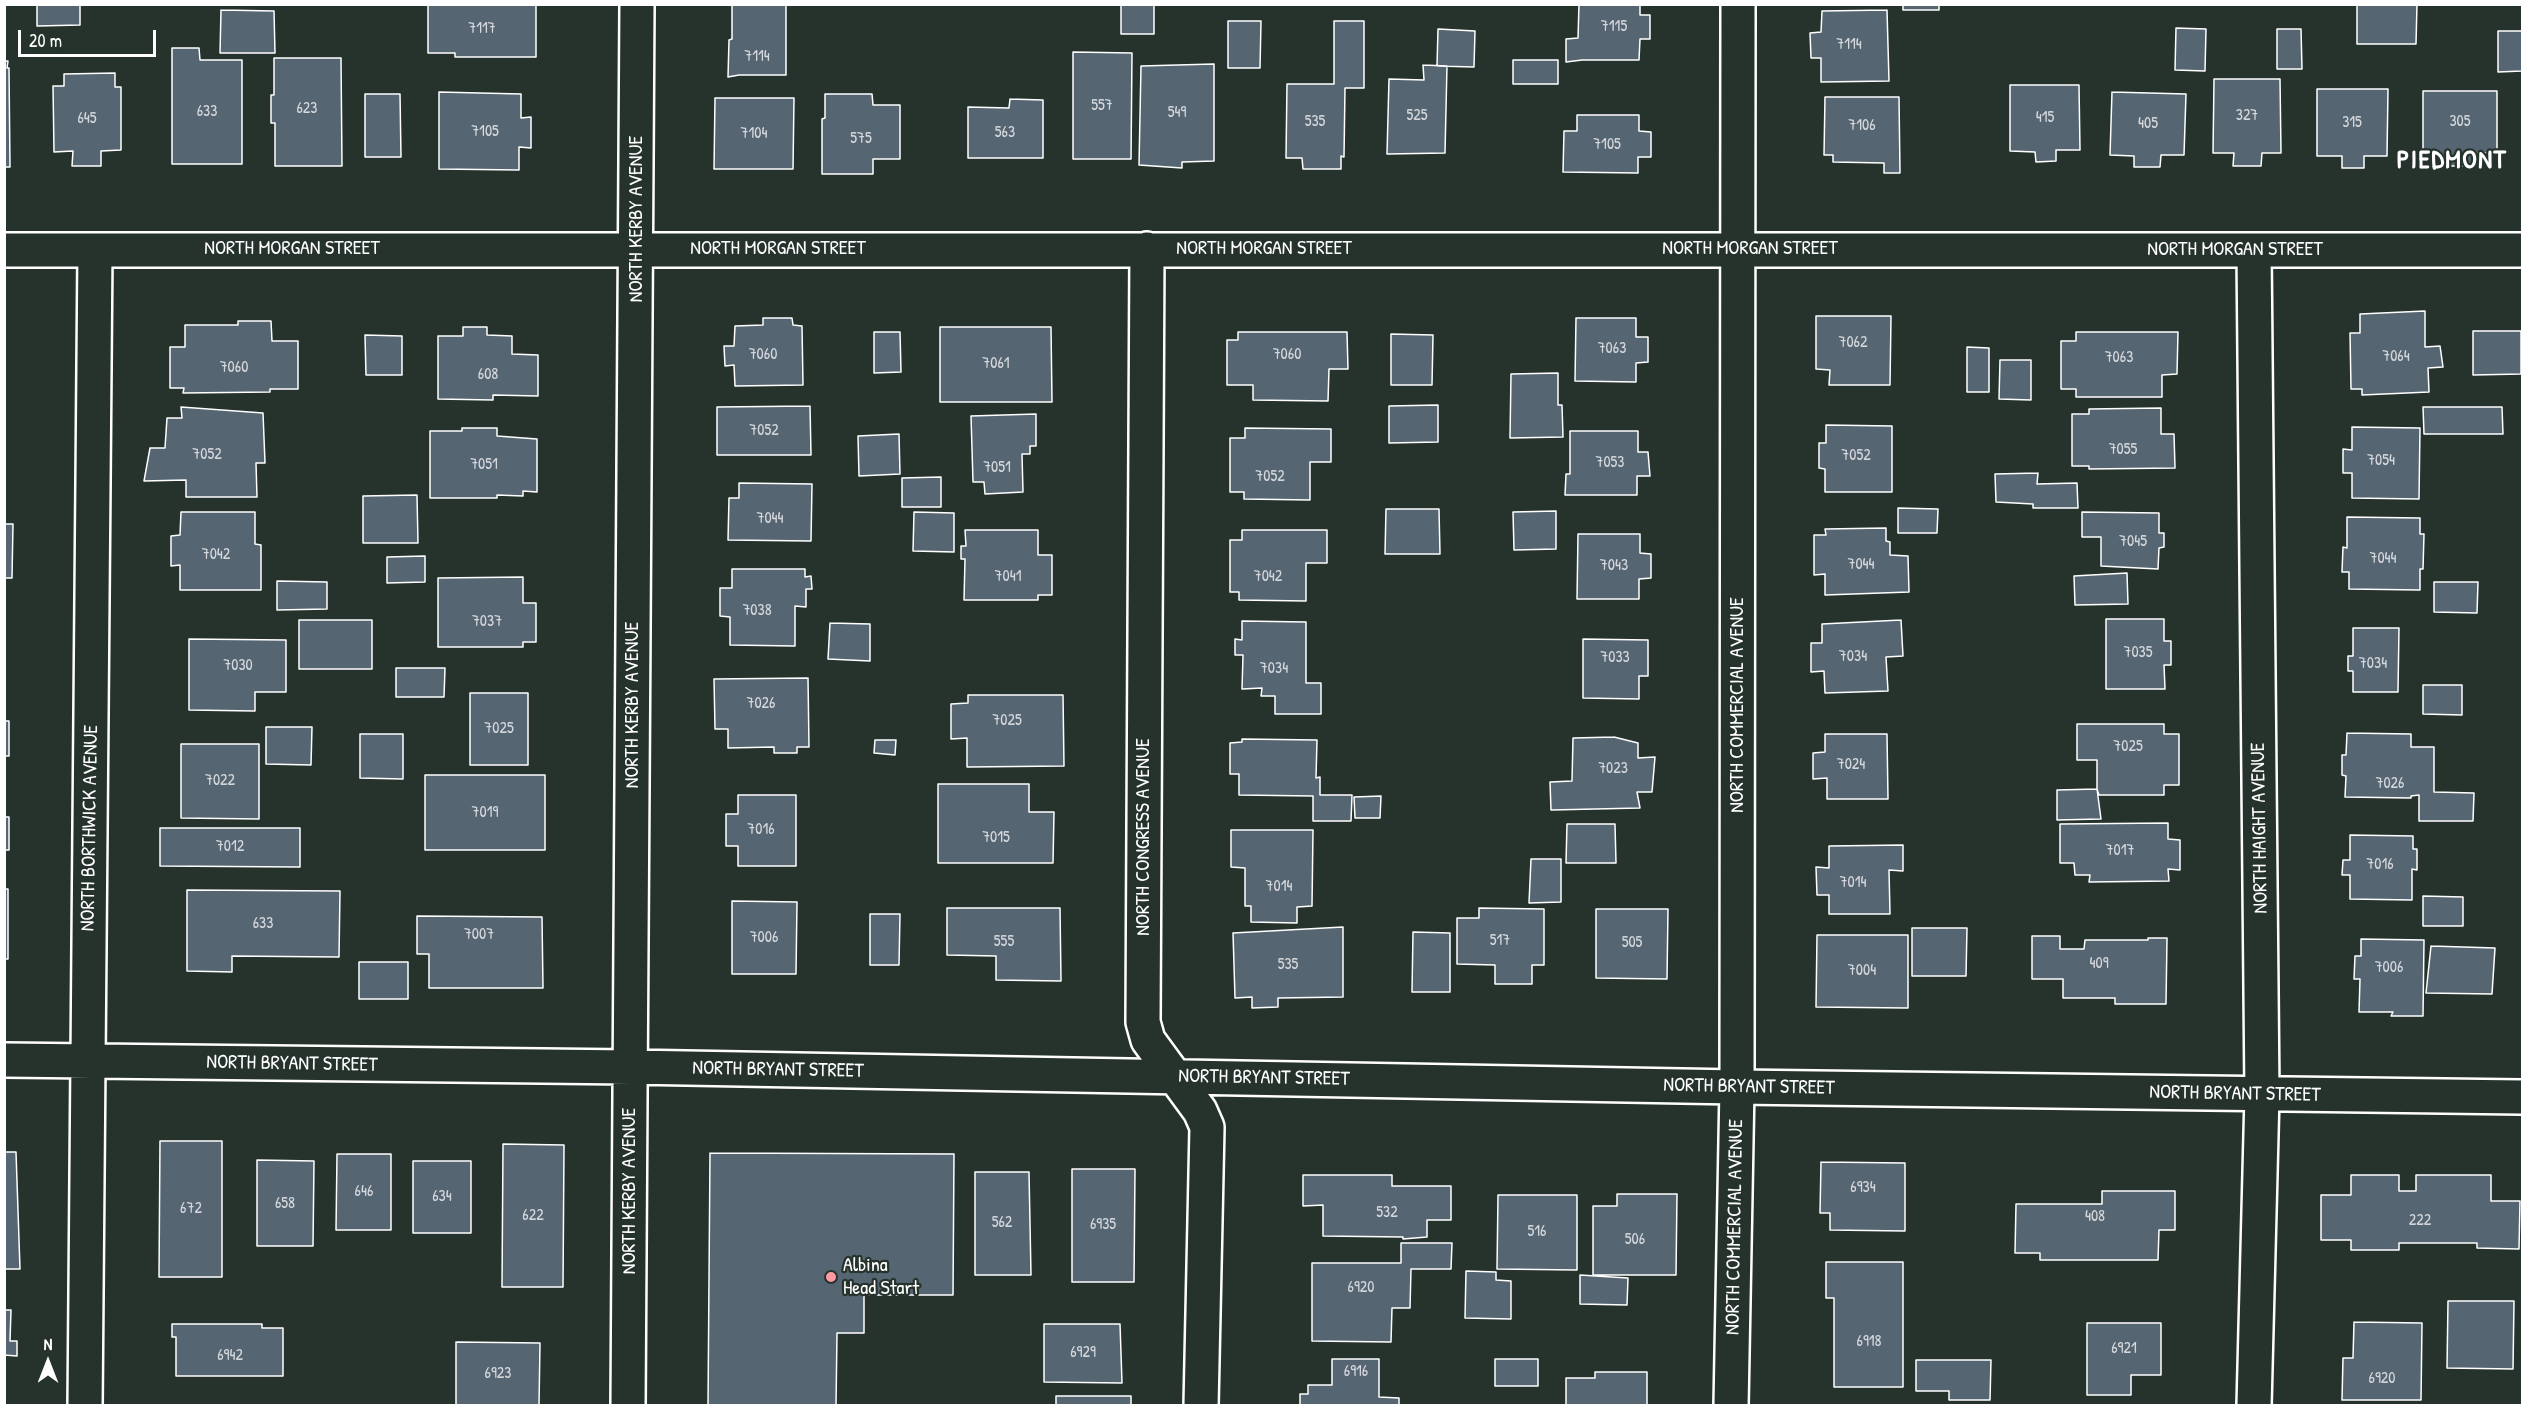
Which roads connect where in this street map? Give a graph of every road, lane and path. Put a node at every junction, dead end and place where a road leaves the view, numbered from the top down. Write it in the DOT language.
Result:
graph roads {
  1 [pos="637,4"];
  2 [pos="1738,4"];
  3 [pos="637,249"];
  4 [pos="1147,249"];
  5 [pos="1738,249"];
  6 [pos="4,250"];
  7 [pos="95,250"];
  8 [pos="2254,250"];
  9 [pos="2523,250"];
  10 [pos="4,1060"];
  11 [pos="88,1062"];
  12 [pos="631,1067"];
  13 [pos="1175,1076"];
  14 [pos="1737,1087"];
  15 [pos="2262,1095"];
  16 [pos="2523,1097"];
  17 [pos="85,1406"];
  18 [pos="628,1406"];
  19 [pos="1201,1406"];
  20 [pos="1731,1406"];
  21 [pos="2254,1406"];
  1 -- 3 [label="street, NORTH KERBY AVENUE"];
  2 -- 5 [label="street, NORTH COMMERCIAL AVENUE"];
  3 -- 4 [label="street, NORTH MORGAN STREET"];
  3 -- 7 [label="street, NORTH MORGAN STREET"];
  3 -- 12 [label="street, NORTH KERBY AVENUE"];
  4 -- 5 [label="street, NORTH MORGAN STREET"];
  4 -- 13 [label="street, NORTH CONGRESS AVENUE"];
  5 -- 8 [label="street, NORTH MORGAN STREET"];
  5 -- 14 [label="street, NORTH COMMERCIAL AVENUE"];
  6 -- 7 [label="street, NORTH MORGAN STREET"];
  7 -- 11 [label="street, NORTH BORTHWICK AVENUE"];
  8 -- 9 [label="street, NORTH MORGAN STREET"];
  8 -- 15 [label="street, NORTH HAIGHT AVENUE"];
  10 -- 11 [label="street, NORTH BRYANT STREET"];
  11 -- 12 [label="street, NORTH BRYANT STREET"];
  11 -- 17 [label="street, NORTH BORTHWICK AVENUE"];
  12 -- 13 [label="street, NORTH BRYANT STREET"];
  12 -- 18 [label="street, NORTH KERBY AVENUE"];
  13 -- 14 [label="street, NORTH BRYANT STREET"];
  13 -- 19 [label="street, NORTH CONGRESS AVENUE"];
  14 -- 15 [label="street, NORTH BRYANT STREET"];
  14 -- 20 [label="street, NORTH COMMERCIAL AVENUE"];
  15 -- 16 [label="street, NORTH BRYANT STREET"];
  15 -- 21 [label="street, NORTH HAIGHT AVENUE"];
}
